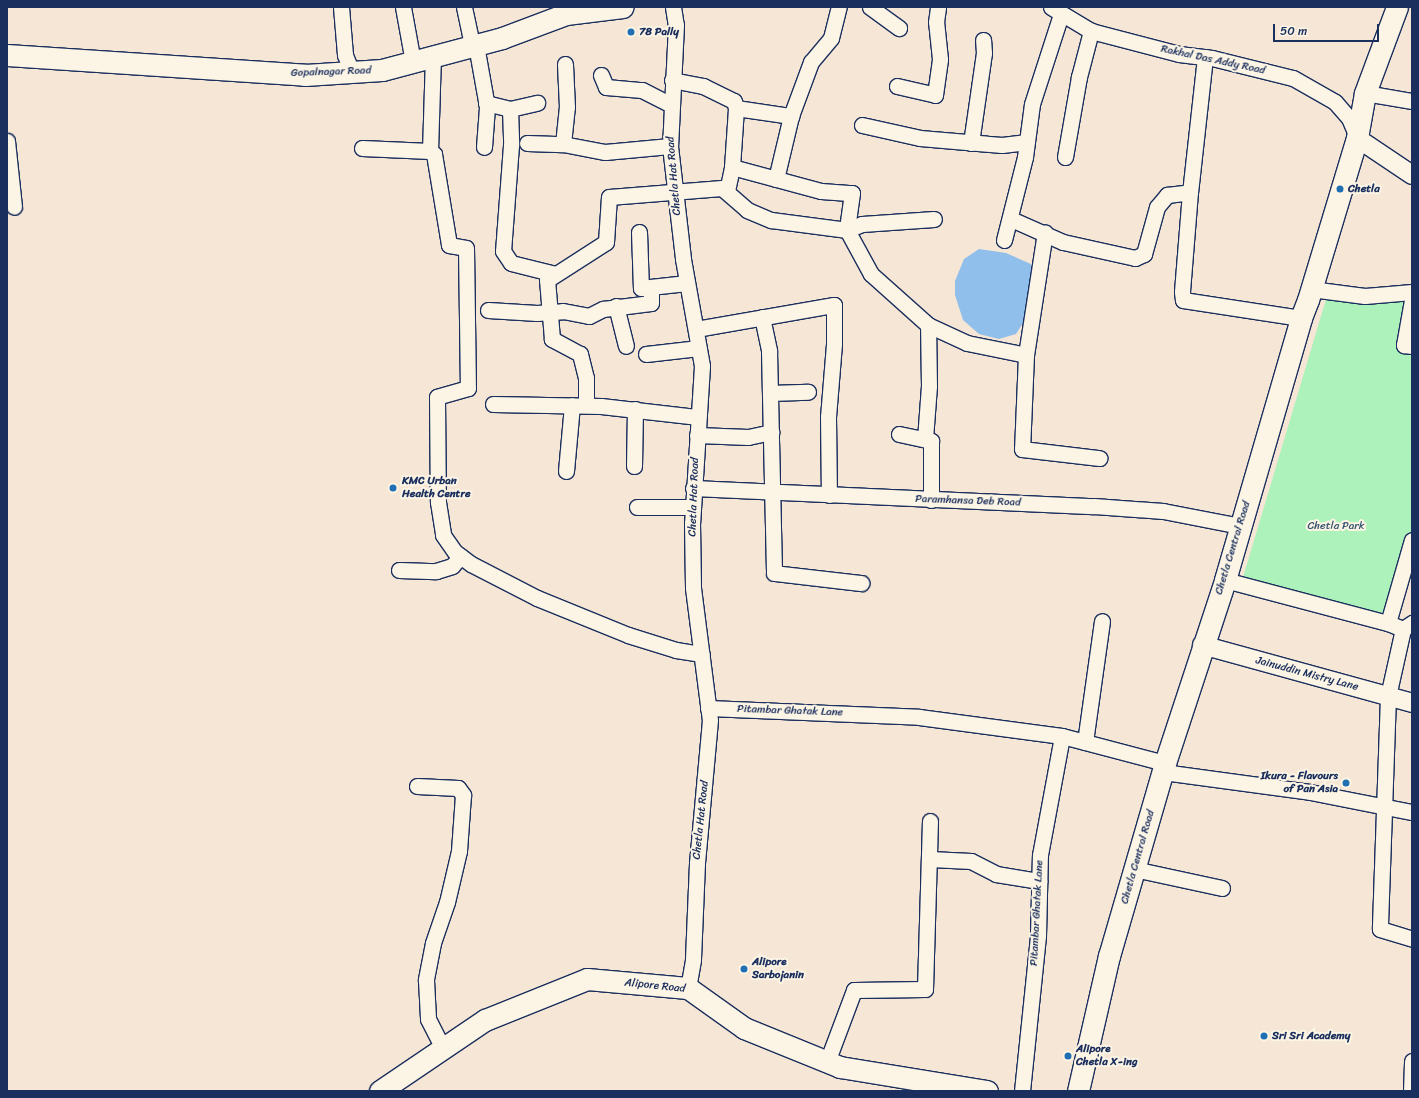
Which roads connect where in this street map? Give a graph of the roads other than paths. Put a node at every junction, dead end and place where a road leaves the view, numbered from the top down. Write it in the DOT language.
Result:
graph roads {
  1 [pos="341,7"];
  2 [pos="403,7"];
  3 [pos="464,7"];
  4 [pos="623,7"];
  5 [pos="673,7"];
  6 [pos="839,7"];
  7 [pos="870,7"];
  8 [pos="938,7"];
  9 [pos="1397,7"];
  10 [pos="565,11"];
  11 [pos="1056,11"];
  12 [pos="898,28"];
  13 [pos="1091,30"];
  14 [pos="983,40"];
  15 [pos="474,46"];
  16 [pos="7,55"];
  17 [pos="1205,57"];
  18 [pos="423,60"];
  19 [pos="565,64"];
  20 [pos="352,72"];
  21 [pos="600,75"];
  22 [pos="672,80"];
  23 [pos="897,86"];
  24 [pos="1365,93"];
  25 [pos="1412,101"];
  26 [pos="486,103"];
  27 [pos="537,103"];
  28 [pos="670,104"];
  29 [pos="736,108"];
  30 [pos="510,109"];
  31 [pos="791,116"];
  32 [pos="862,125"];
  33 [pos="1357,138"];
  34 [pos="7,141"];
  35 [pos="1027,142"];
  36 [pos="527,143"];
  37 [pos="971,143"];
  38 [pos="563,144"];
  39 [pos="670,146"];
  40 [pos="484,147"];
  41 [pos="362,148"];
  42 [pos="430,152"];
  43 [pos="1065,157"];
  44 [pos="732,167"];
  45 [pos="1412,175"];
  46 [pos="776,179"];
  47 [pos="727,191"];
  48 [pos="675,192"];
  49 [pos="1190,192"];
  50 [pos="14,207"];
  51 [pos="934,219"];
  52 [pos="1011,219"];
  53 [pos="847,230"];
  54 [pos="639,232"];
  55 [pos="1044,232"];
  56 [pos="1004,240"];
  57 [pos="555,274"];
  58 [pos="687,283"];
  59 [pos="651,289"];
  60 [pos="1311,289"];
  61 [pos="1412,292"];
  62 [pos="1412,300"];
  63 [pos="616,306"];
  64 [pos="488,310"];
  65 [pos="550,312"];
  66 [pos="762,317"];
  67 [pos="1301,318"];
  68 [pos="928,325"];
  69 [pos="696,329"];
  70 [pos="626,346"];
  71 [pos="1412,346"];
  72 [pos="699,348"];
  73 [pos="646,354"];
  74 [pos="1026,355"];
  75 [pos="808,392"];
  76 [pos="770,393"];
  77 [pos="493,404"];
  78 [pos="579,405"];
  79 [pos="635,409"];
  80 [pos="698,417"];
  81 [pos="771,432"];
  82 [pos="899,434"];
  83 [pos="697,435"];
  84 [pos="925,439"];
  85 [pos="1099,458"];
  86 [pos="634,466"];
  87 [pos="566,471"];
  88 [pos="694,488"];
  89 [pos="774,492"];
  90 [pos="829,495"];
  91 [pos="931,500"];
  92 [pos="637,507"];
  93 [pos="692,507"];
  94 [pos="1240,526"];
  95 [pos="1412,540"];
  96 [pos="461,556"];
  97 [pos="399,570"];
  98 [pos="1224,580"];
  99 [pos="861,583"];
  100 [pos="1102,621"];
  101 [pos="1388,623"];
  102 [pos="1407,626"];
  103 [pos="1202,645"];
  104 [pos="702,654"];
  105 [pos="1388,696"];
  106 [pos="1412,702"];
  107 [pos="708,708"];
  108 [pos="1062,736"];
  109 [pos="1084,742"];
  110 [pos="1164,767"];
  111 [pos="417,786"];
  112 [pos="1385,807"];
  113 [pos="1412,812"];
  114 [pos="930,821"];
  115 [pos="930,859"];
  116 [pos="1134,869"];
  117 [pos="1039,881"];
  118 [pos="1222,888"];
  119 [pos="1412,939"];
  120 [pos="688,988"];
  121 [pos="443,1048"];
  122 [pos="1412,1061"];
  123 [pos="827,1062"];
  124 [pos="380,1091"];
  125 [pos="986,1091"];
  126 [pos="1022,1091"];
  127 [pos="1078,1091"];
  128 [pos="1411,1091"];
  1 -- 20 [label="street"];
  2 -- 18 [label="street"];
  3 -- 15 [label="street"];
  4 -- 10 [label="main road, Gopalnagar Road"];
  5 -- 22 [label="street, Chetla Hat Road"];
  6 -- 31 [label="street"];
  7 -- 12 [label="street"];
  8 -- 23 [label="street"];
  9 -- 24 [label="main road, Chetla Central Road"];
  10 -- 15 [label="main road, Gopalnagar Road"];
  11 -- 13 [label="street, Rakhal Das Addy Road"];
  11 -- 35 [label="street"];
  13 -- 17 [label="street, Rakhal Das Addy Road"];
  13 -- 43 [label="street"];
  14 -- 37 [label="street"];
  15 -- 18 [label="main road, Gopalnagar Road"];
  15 -- 26 [label="street"];
  16 -- 20 [label="main road, Gopalnagar Road"];
  17 -- 33 [label="street, Rakhal Das Addy Road"];
  17 -- 49 [label="street"];
  18 -- 20 [label="main road, Gopalnagar Road"];
  18 -- 42 [label="street"];
  19 -- 38 [label="street"];
  21 -- 28 [label="street"];
  22 -- 28 [label="street, Chetla Hat Road"];
  22 -- 29 [label="street"];
  24 -- 25 [label="street"];
  24 -- 33 [label="main road, Chetla Central Road"];
  26 -- 30 [label="street"];
  26 -- 40 [label="street"];
  27 -- 30 [label="street"];
  28 -- 39 [label="street, Chetla Hat Road"];
  29 -- 31 [label="street"];
  29 -- 44 [label="street"];
  30 -- 57 [label="street"];
  31 -- 46 [label="street"];
  32 -- 37 [label="street"];
  33 -- 45 [label="street"];
  33 -- 60 [label="main road, Chetla Central Road"];
  34 -- 50 [label="street"];
  35 -- 37 [label="street"];
  35 -- 52 [label="street"];
  36 -- 38 [label="street"];
  38 -- 39 [label="street"];
  39 -- 48 [label="street, Chetla Hat Road"];
  41 -- 42 [label="street"];
  42 -- 96 [label="street"];
  44 -- 46 [label="street"];
  44 -- 47 [label="street"];
  46 -- 53 [label="street"];
  47 -- 48 [label="street"];
  47 -- 53 [label="street"];
  48 -- 57 [label="street"];
  48 -- 58 [label="street, Chetla Hat Road"];
  49 -- 55 [label="street"];
  49 -- 67 [label="street"];
  51 -- 53 [label="street"];
  52 -- 55 [label="street"];
  52 -- 56 [label="street"];
  53 -- 68 [label="street"];
  54 -- 59 [label="street"];
  55 -- 74 [label="street"];
  57 -- 65 [label="street"];
  58 -- 59 [label="street"];
  58 -- 69 [label="street, Chetla Hat Road"];
  59 -- 63 [label="street"];
  60 -- 61 [label="street"];
  60 -- 67 [label="main road, Chetla Central Road"];
  62 -- 71 [label="street"];
  63 -- 65 [label="street"];
  63 -- 70 [label="street"];
  64 -- 65 [label="street"];
  65 -- 78 [label="street"];
  66 -- 69 [label="street"];
  66 -- 76 [label="street"];
  66 -- 90 [label="street"];
  67 -- 94 [label="main road, Chetla Central Road"];
  68 -- 74 [label="street"];
  68 -- 84 [label="street"];
  69 -- 72 [label="street, Chetla Hat Road"];
  72 -- 73 [label="street"];
  72 -- 80 [label="street, Chetla Hat Road"];
  74 -- 85 [label="street"];
  75 -- 76 [label="street"];
  76 -- 81 [label="street"];
  77 -- 78 [label="street"];
  78 -- 79 [label="street"];
  78 -- 87 [label="street"];
  79 -- 80 [label="street"];
  79 -- 86 [label="street"];
  80 -- 83 [label="street, Chetla Hat Road"];
  81 -- 83 [label="street"];
  81 -- 89 [label="street"];
  82 -- 84 [label="street"];
  83 -- 88 [label="street, Chetla Hat Road"];
  84 -- 91 [label="street"];
  88 -- 89 [label="street, Paramhansa Deb Road"];
  88 -- 93 [label="street, Chetla Hat Road"];
  89 -- 90 [label="street, Paramhansa Deb Road"];
  89 -- 99 [label="street"];
  90 -- 91 [label="street, Paramhansa Deb Road"];
  91 -- 94 [label="street, Paramhansa Deb Road"];
  92 -- 93 [label="street"];
  93 -- 104 [label="street, Chetla Hat Road"];
  94 -- 98 [label="main road, Chetla Central Road"];
  95 -- 101 [label="street"];
  96 -- 97 [label="street"];
  96 -- 104 [label="street"];
  98 -- 101 [label="street"];
  98 -- 103 [label="main road, Chetla Central Road"];
  100 -- 109 [label="street"];
  101 -- 102 [label="street"];
  102 -- 105 [label="street"];
  103 -- 105 [label="street, Jainuddin Mistry Lane"];
  103 -- 110 [label="main road, Chetla Central Road"];
  104 -- 107 [label="street, Chetla Hat Road"];
  105 -- 106 [label="street, Jainuddin Mistry Lane"];
  105 -- 112 [label="street"];
  107 -- 108 [label="street, Pitambar Ghatak Lane"];
  107 -- 120 [label="street, Chetla Hat Road"];
  108 -- 109 [label="street, Pitambar Ghatak Lane"];
  108 -- 117 [label="street, Pitambar Ghatak Lane"];
  109 -- 110 [label="street, Pitambar Ghatak Lane"];
  110 -- 112 [label="street, Pitambar Ghatak Lane"];
  110 -- 116 [label="main road, Chetla Central Road"];
  111 -- 121 [label="street"];
  112 -- 113 [label="street, Pitambar Ghatak Lane"];
  112 -- 119 [label="street"];
  114 -- 115 [label="street"];
  115 -- 117 [label="street"];
  115 -- 123 [label="street"];
  116 -- 118 [label="street"];
  116 -- 127 [label="main road, Chetla Central Road"];
  117 -- 126 [label="street, Pitambar Ghatak Lane"];
  120 -- 121 [label="main road, Alipore Road"];
  120 -- 123 [label="main road, Alipore Road"];
  121 -- 124 [label="main road, Alipore Road"];
  122 -- 128 [label="street"];
  123 -- 125 [label="main road, Alipore Road"];
}
